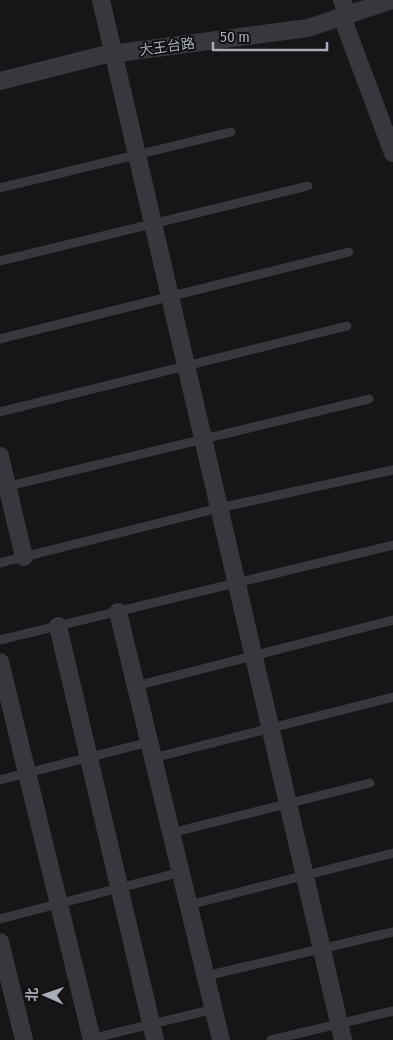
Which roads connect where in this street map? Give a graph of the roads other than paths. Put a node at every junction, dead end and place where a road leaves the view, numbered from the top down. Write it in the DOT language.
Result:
graph roads {
  1 [pos="101,0"];
  2 [pos="392,0"];
  3 [pos="344,11"];
  4 [pos="114,54"];
  5 [pos="0,81"];
  6 [pos="231,132"];
  7 [pos="393,151"];
  8 [pos="137,155"];
  9 [pos="308,186"];
  10 [pos="0,188"];
  11 [pos="153,224"];
  12 [pos="349,252"];
  13 [pos="0,261"];
  14 [pos="170,296"];
  15 [pos="346,326"];
  16 [pos="0,339"];
  17 [pos="186,366"];
  18 [pos="369,399"];
  19 [pos="0,412"];
  20 [pos="203,438"];
  21 [pos="0,456"];
  22 [pos="393,470"];
  23 [pos="4,488"];
  24 [pos="219,508"];
  25 [pos="393,545"];
  26 [pos="24,557"];
  27 [pos="0,563"];
  28 [pos="237,583"];
  29 [pos="118,612"];
  30 [pos="393,620"];
  31 [pos="58,626"];
  32 [pos="0,640"];
  33 [pos="253,655"];
  34 [pos="0,662"];
  35 [pos="136,686"];
  36 [pos="393,697"];
  37 [pos="270,728"];
  38 [pos="151,750"];
  39 [pos="88,757"];
  40 [pos="27,773"];
  41 [pos="0,780"];
  42 [pos="370,783"];
  43 [pos="288,804"];
  44 [pos="171,833"];
  45 [pos="393,853"];
  46 [pos="181,872"];
  47 [pos="305,875"];
  48 [pos="120,888"];
  49 [pos="59,904"];
  50 [pos="189,904"];
  51 [pos="0,919"];
  52 [pos="393,932"];
  53 [pos="0,942"];
  54 [pos="322,949"];
  55 [pos="206,976"];
  56 [pos="214,1009"];
  57 [pos="393,1011"];
  58 [pos="154,1032"];
  59 [pos="341,1032"];
  60 [pos="90,1039"];
  61 [pos="24,1040"];
  62 [pos="221,1040"];
  63 [pos="271,1040"];
  1 -- 4 [label="street"];
  2 -- 3 [label="street, 大王台路"];
  3 -- 4 [label="street, 大王台路"];
  3 -- 7 [label="street"];
  4 -- 5 [label="street, 大王台路"];
  4 -- 8 [label="street"];
  6 -- 8 [label="lane"];
  8 -- 10 [label="lane"];
  8 -- 11 [label="street"];
  9 -- 11 [label="lane"];
  11 -- 13 [label="lane"];
  11 -- 14 [label="street"];
  12 -- 14 [label="lane"];
  14 -- 16 [label="lane"];
  14 -- 17 [label="street"];
  15 -- 17 [label="lane"];
  17 -- 19 [label="lane"];
  17 -- 20 [label="street"];
  18 -- 20 [label="lane"];
  20 -- 23 [label="lane"];
  20 -- 24 [label="street"];
  21 -- 23 [label="street"];
  22 -- 24 [label="lane"];
  23 -- 26 [label="street"];
  24 -- 26 [label="lane"];
  24 -- 28 [label="street"];
  25 -- 28 [label="lane"];
  26 -- 27 [label="lane"];
  28 -- 29 [label="lane"];
  28 -- 33 [label="street"];
  29 -- 31 [label="lane"];
  29 -- 35 [label="street"];
  30 -- 33 [label="lane"];
  31 -- 32 [label="lane"];
  31 -- 39 [label="street"];
  33 -- 35 [label="lane"];
  33 -- 37 [label="street"];
  34 -- 40 [label="street"];
  35 -- 38 [label="street"];
  36 -- 37 [label="lane"];
  37 -- 38 [label="lane"];
  37 -- 43 [label="street"];
  38 -- 39 [label="lane"];
  38 -- 44 [label="street"];
  39 -- 40 [label="lane"];
  39 -- 48 [label="street"];
  40 -- 41 [label="lane"];
  40 -- 49 [label="street"];
  42 -- 43 [label="lane"];
  43 -- 44 [label="lane"];
  43 -- 47 [label="street"];
  44 -- 46 [label="street"];
  45 -- 47 [label="lane"];
  46 -- 48 [label="lane"];
  46 -- 50 [label="street"];
  47 -- 50 [label="lane"];
  47 -- 54 [label="street"];
  48 -- 49 [label="lane"];
  48 -- 58 [label="street"];
  49 -- 51 [label="lane"];
  49 -- 60 [label="street"];
  50 -- 55 [label="street"];
  52 -- 54 [label="lane"];
  53 -- 61 [label="street"];
  54 -- 55 [label="lane"];
  54 -- 59 [label="street"];
  55 -- 56 [label="street"];
  56 -- 58 [label="lane"];
  56 -- 62 [label="street"];
  57 -- 59 [label="lane"];
  58 -- 60 [label="lane"];
  59 -- 63 [label="lane"];
}
